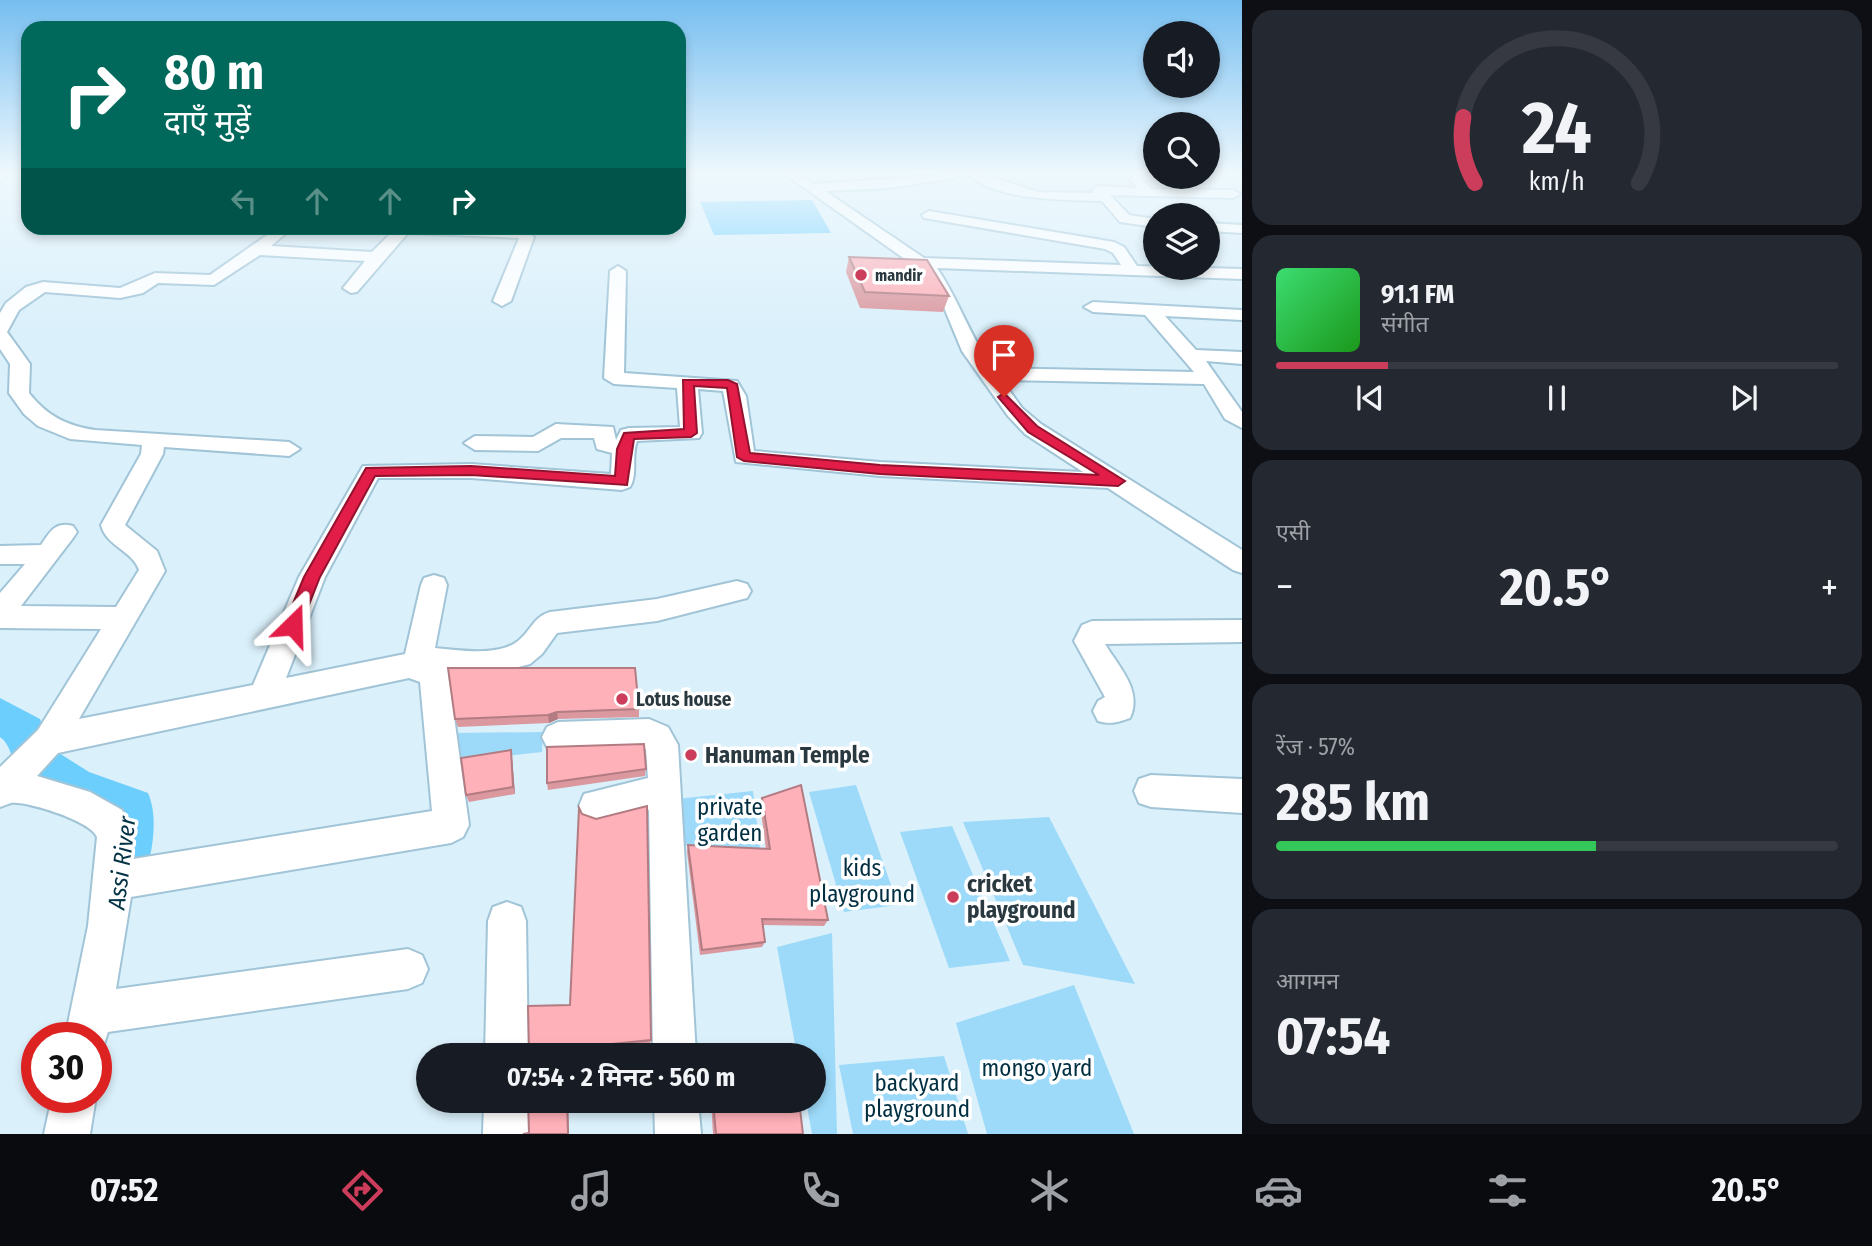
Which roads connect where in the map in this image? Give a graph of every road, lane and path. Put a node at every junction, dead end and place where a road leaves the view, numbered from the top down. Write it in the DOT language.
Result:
graph roads {
  1 [pos="865,227"];
  2 [pos="1001,227"];
  3 [pos="1060,227"];
  4 [pos="1220,228"];
  5 [pos="1242,229"];
  6 [pos="276,235"];
  7 [pos="398,235"];
  8 [pos="526,235"];
  9 [pos="1062,237"];
  10 [pos="257,250"];
  11 [pos="376,257"];
  12 [pos="921,263"];
  13 [pos="1131,269"];
  14 [pos="618,271"];
  15 [pos="1242,274"];
  16 [pos="351,288"];
  17 [pos="502,301"];
  18 [pos="1093,307"];
  19 [pos="1152,312"];
  20 [pos="1242,315"];
  21 [pos="0,330"];
  22 [pos="0,335"];
  23 [pos="1193,355"];
  24 [pos="1242,358"];
  25 [pos="988,374"];
  26 [pos="1207,378"];
  27 [pos="687,382"];
  28 [pos="1232,394"];
  29 [pos="1242,422"];
  30 [pos="153,439"];
  31 [pos="475,443"];
  32 [pos="289,449"];
  33 [pos="624,449"];
  34 [pos="1118,481"];
  35 [pos="64,532"];
  36 [pos="48,554"];
  37 [pos="0,555"];
  38 [pos="1242,563"];
  39 [pos="434,585"];
  40 [pos="737,591"];
  41 [pos="0,614"];
  42 [pos="122,618"];
  43 [pos="1242,631"];
  44 [pos="418,662"];
  45 [pos="264,697"];
  46 [pos="1109,711"];
  47 [pos="558,737"];
  48 [pos="23,767"];
  49 [pos="666,790"];
  50 [pos="1151,791"];
  51 [pos="1242,796"];
  52 [pos="596,806"];
  53 [pos="120,879"];
  54 [pos="507,921"];
  55 [pos="408,969"];
  56 [pos="96,1018"];
  57 [pos="506,1043"];
  58 [pos="674,1043"];
  59 [pos="71,1113"];
  60 [pos="506,1113"];
  61 [pos="677,1113"];
  62 [pos="67,1134"];
  63 [pos="506,1134"];
  64 [pos="678,1134"];
  1 -- 12 [label="street"];
  2 -- 9 [label="street"];
  3 -- 9 [label="street"];
  4 -- 5 [label="street"];
  6 -- 10 [label="street"];
  7 -- 11 [label="street"];
  8 -- 17 [label="street"];
  9 -- 13 [label="street"];
  10 -- 11 [label="street"];
  10 -- 21 [label="street"];
  11 -- 16 [label="street"];
  12 -- 13 [label="street"];
  12 -- 25 [label="street"];
  13 -- 15 [label="street"];
  14 -- 27 [label="street"];
  18 -- 19 [label="street"];
  19 -- 20 [label="street"];
  19 -- 23 [label="street"];
  22 -- 30 [label="street"];
  23 -- 24 [label="street"];
  23 -- 26 [label="street"];
  25 -- 26 [label="street"];
  25 -- 34 [label="street"];
  26 -- 28 [label="street"];
  27 -- 33 [label="street"];
  27 -- 34 [label="street"];
  28 -- 29 [label="street"];
  30 -- 32 [label="street"];
  30 -- 42 [label="street"];
  31 -- 33 [label="street"];
  33 -- 45 [label="street"];
  34 -- 38 [label="street"];
  35 -- 36 [label="street"];
  36 -- 37 [label="street"];
  36 -- 41 [label="street"];
  39 -- 44 [label="street"];
  40 -- 44 [label="street"];
  41 -- 42 [label="street"];
  42 -- 48 [label="street"];
  43 -- 46 [label="street"];
  44 -- 45 [label="street"];
  44 -- 53 [label="street"];
  45 -- 48 [label="street"];
  47 -- 49 [label="street"];
  48 -- 53 [label="street"];
  49 -- 52 [label="street"];
  49 -- 58 [label="street"];
  50 -- 51 [label="street"];
  53 -- 56 [label="street"];
  54 -- 57 [label="street"];
  55 -- 56 [label="street"];
  59 -- 62 [label="street"];
  60 -- 63 [label="street"];
  61 -- 64 [label="street"];
}
